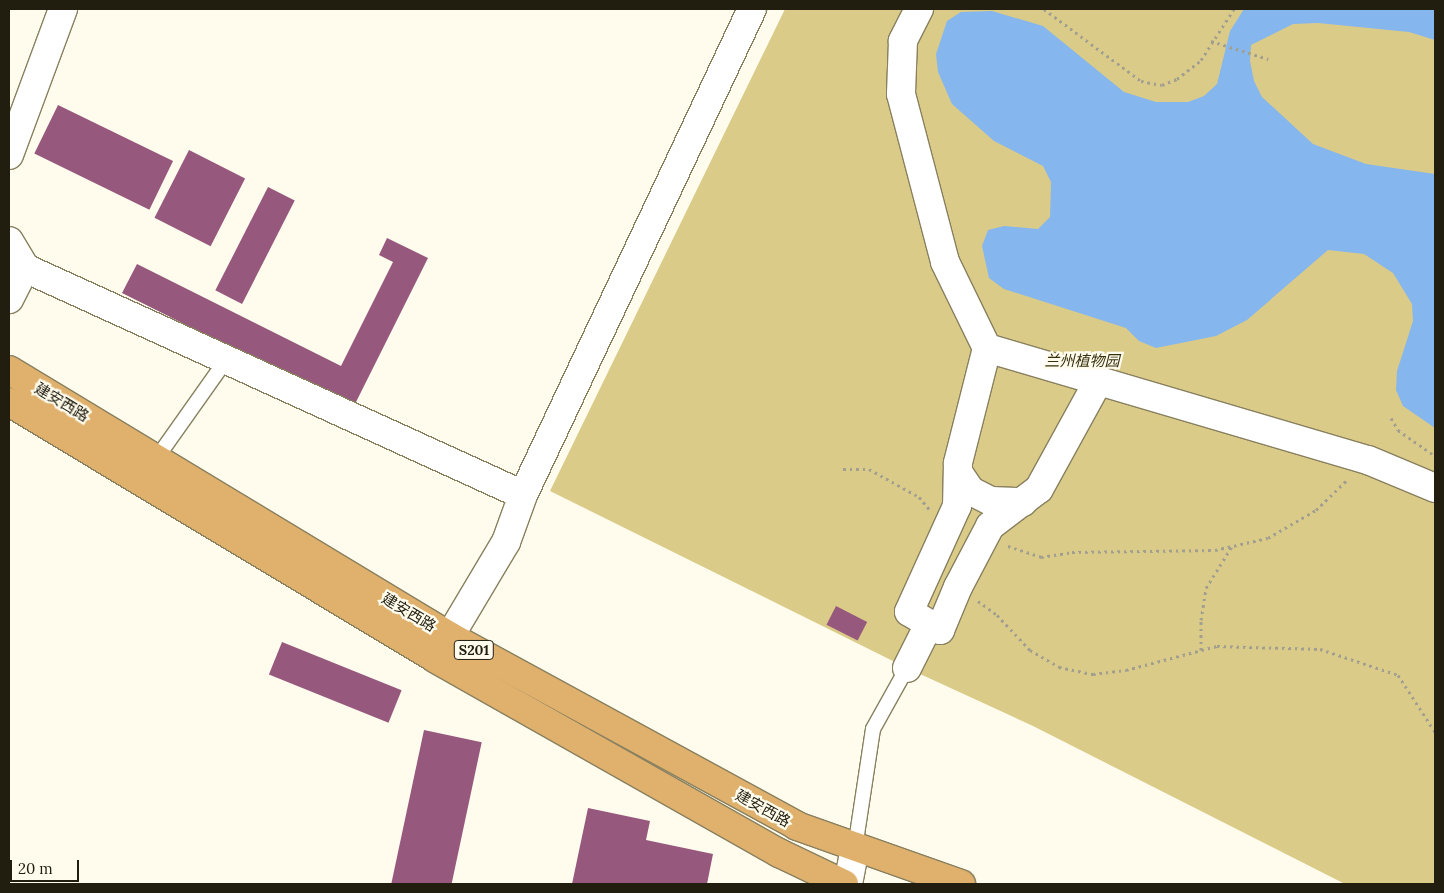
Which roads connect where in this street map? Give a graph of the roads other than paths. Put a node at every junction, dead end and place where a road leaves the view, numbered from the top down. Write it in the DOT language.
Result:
graph roads {
  1 [pos="62,9"];
  2 [pos="752,9"];
  3 [pos="918,9"];
  4 [pos="9,155"];
  5 [pos="9,241"];
  6 [pos="24,268"];
  7 [pos="9,299"];
  8 [pos="987,348"];
  9 [pos="226,360"];
  10 [pos="9,370"];
  11 [pos="1099,380"];
  12 [pos="9,402"];
  13 [pos="156,459"];
  14 [pos="958,472"];
  15 [pos="1435,488"];
  16 [pos="523,495"];
  17 [pos="1023,502"];
  18 [pos="928,624"];
  19 [pos="444,648"];
  20 [pos="907,668"];
  21 [pos="855,848"];
  22 [pos="844,884"];
  23 [pos="848,884"];
  24 [pos="961,884"];
  1 -- 4 [label="street"];
  2 -- 16 [label="street"];
  3 -- 8 [label="street"];
  5 -- 6 [label="street"];
  6 -- 7 [label="street"];
  6 -- 9 [label="street"];
  8 -- 11 [label="street"];
  8 -- 14 [label="street"];
  9 -- 13 [label="lane"];
  9 -- 16 [label="street"];
  10 -- 13 [label="main road, 建安西路 / S201"];
  11 -- 15 [label="street"];
  11 -- 17 [label="street"];
  12 -- 19 [label="main road, 建安西路 / S201"];
  13 -- 19 [label="main road, 建安西路 / S201"];
  14 -- 17 [label="street"];
  14 -- 18 [label="street"];
  16 -- 19 [label="street"];
  17 -- 18 [label="street"];
  18 -- 20 [label="street"];
  19 -- 21 [label="main road, 建安西路 / S201"];
  19 -- 22 [label="main road, 建安西路 / S201"];
  20 -- 21 [label="lane"];
  21 -- 23 [label="street"];
  21 -- 24 [label="main road, 建安西路 / S201"];
}
